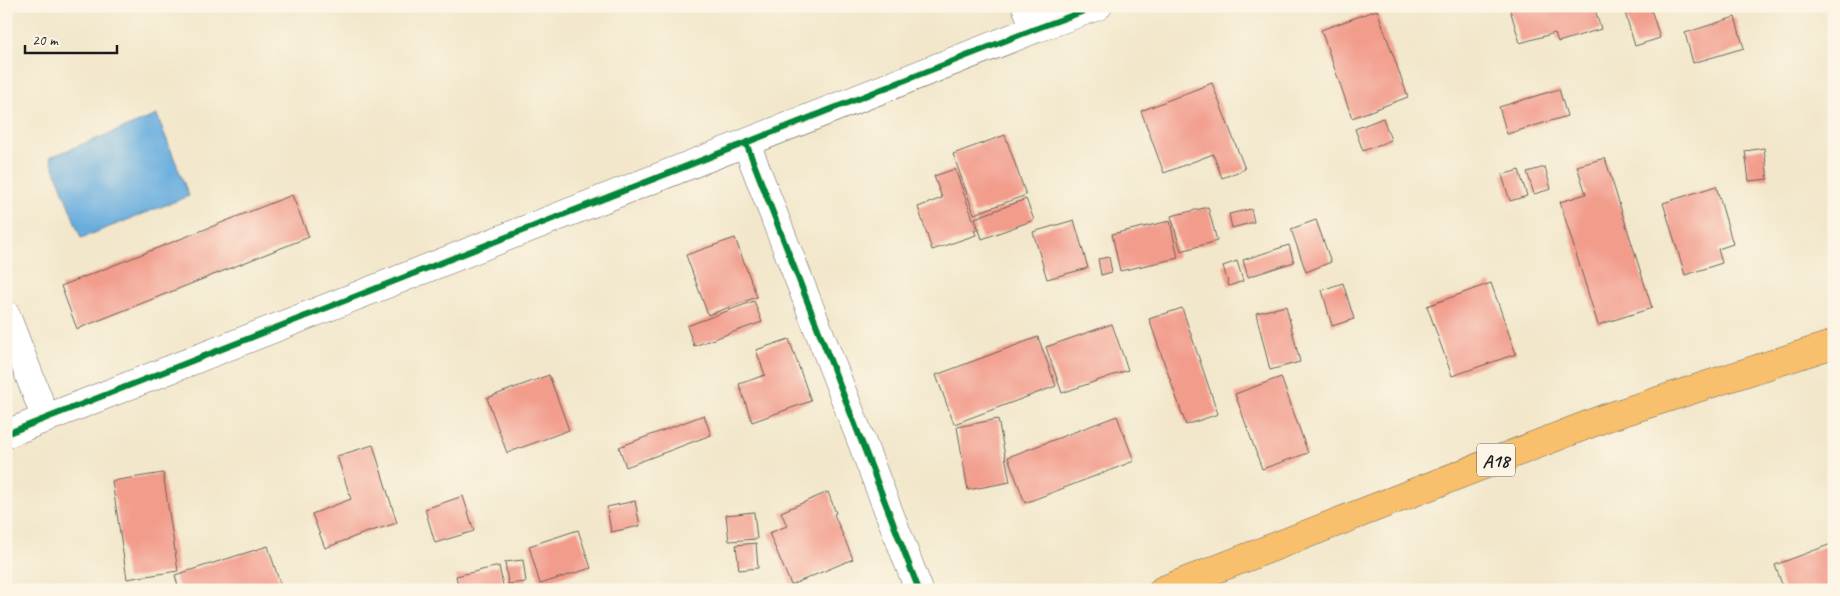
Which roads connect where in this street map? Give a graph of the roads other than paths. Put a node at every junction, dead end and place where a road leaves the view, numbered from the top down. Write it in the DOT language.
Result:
graph roads {
  1 [pos="1098,6"];
  2 [pos="1030,18"];
  3 [pos="746,143"];
  4 [pos="6,315"];
  5 [pos="1834,344"];
  6 [pos="46,419"];
  7 [pos="6,434"];
  8 [pos="919,590"];
  9 [pos="1164,590"];
  1 -- 2 [label="street"];
  2 -- 3 [label="street"];
  3 -- 6 [label="street"];
  3 -- 8 [label="street"];
  4 -- 6 [label="street"];
  5 -- 9 [label="main road, A18"];
  6 -- 7 [label="street"];
}
